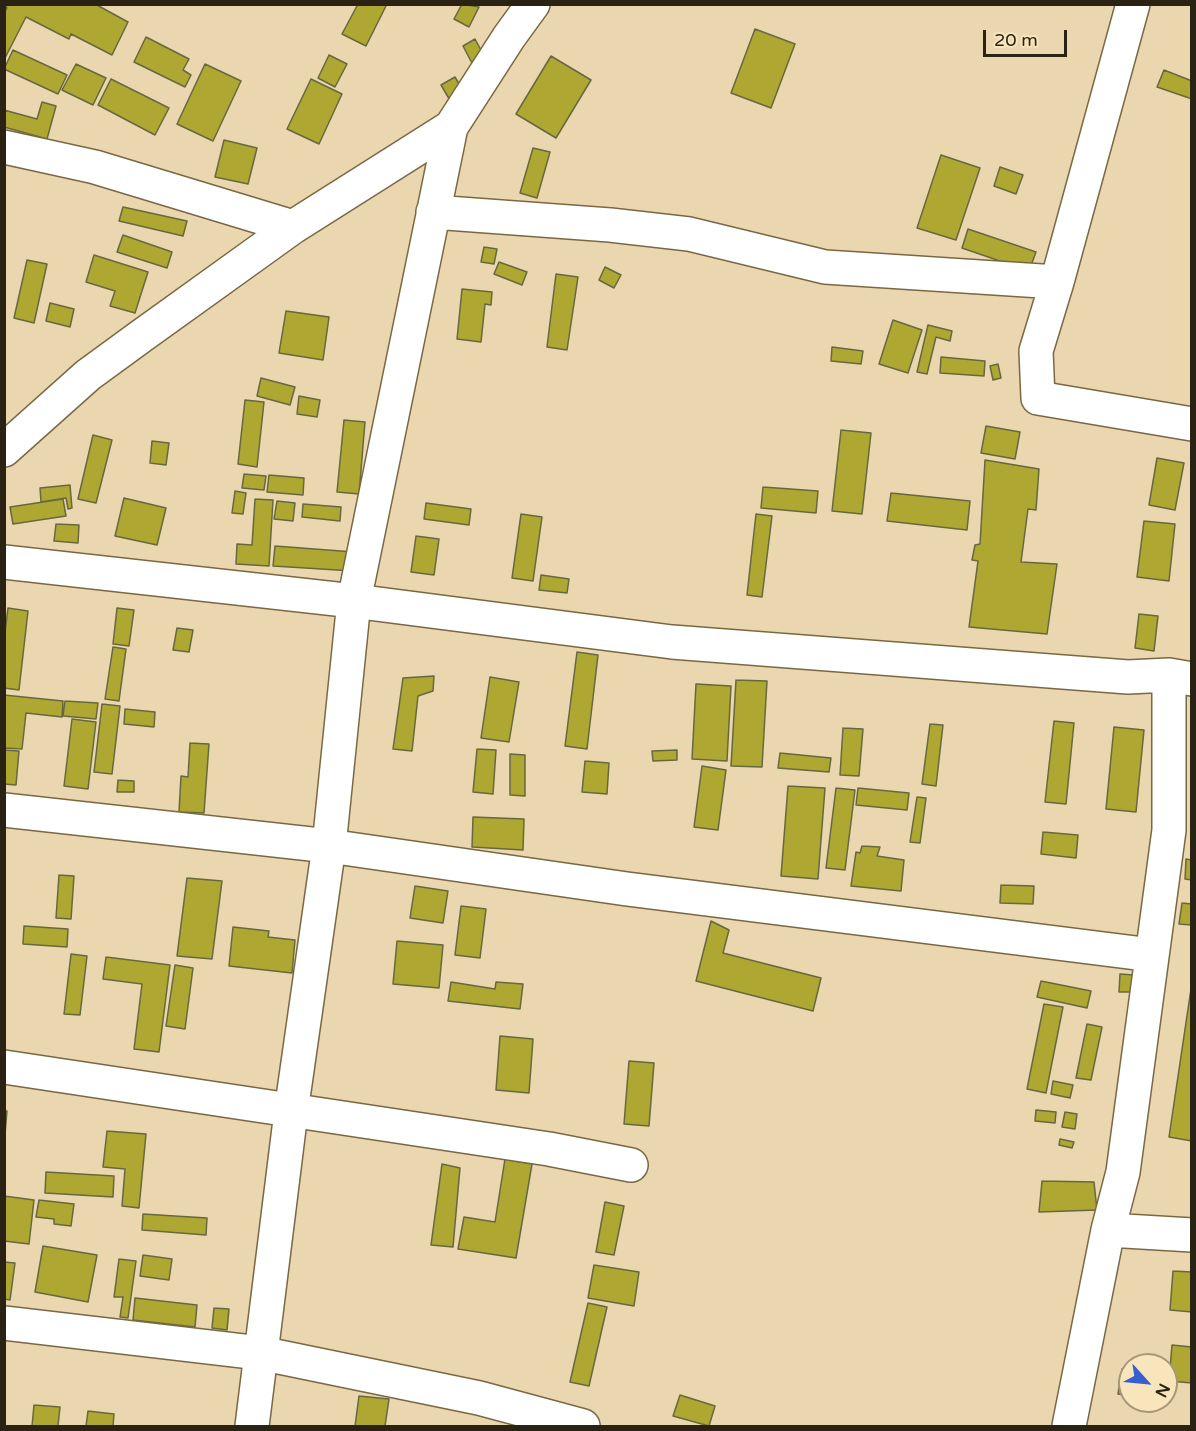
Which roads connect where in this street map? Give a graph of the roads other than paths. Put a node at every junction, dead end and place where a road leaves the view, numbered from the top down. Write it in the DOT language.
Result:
graph roads {
  1 [pos="533,4"];
  2 [pos="1133,4"];
  3 [pos="450,126"];
  4 [pos="4,147"];
  5 [pos="433,212"];
  6 [pos="293,227"];
  7 [pos="1057,282"];
  8 [pos="1191,424"];
  9 [pos="4,450"];
  10 [pos="4,562"];
  11 [pos="354,601"];
  12 [pos="1180,677"];
  13 [pos="4,810"];
  14 [pos="329,846"];
  15 [pos="1152,955"];
  16 [pos="4,1067"];
  17 [pos="291,1112"];
  18 [pos="631,1165"];
  19 [pos="1108,1230"];
  20 [pos="1191,1235"];
  21 [pos="4,1323"];
  22 [pos="260,1353"];
  23 [pos="252,1426"];
  24 [pos="583,1426"];
  25 [pos="1069,1426"];
  1 -- 3 [label="street"];
  2 -- 7 [label="street"];
  3 -- 5 [label="street"];
  3 -- 6 [label="street"];
  4 -- 6 [label="street"];
  5 -- 7 [label="street"];
  5 -- 11 [label="street"];
  6 -- 9 [label="street"];
  7 -- 8 [label="street"];
  10 -- 11 [label="street"];
  11 -- 12 [label="street"];
  11 -- 14 [label="street"];
  12 -- 15 [label="street"];
  13 -- 14 [label="street"];
  14 -- 15 [label="street"];
  14 -- 17 [label="street"];
  15 -- 19 [label="street"];
  16 -- 17 [label="street"];
  17 -- 18 [label="street"];
  17 -- 22 [label="street"];
  19 -- 20 [label="street"];
  19 -- 25 [label="street"];
  21 -- 22 [label="street"];
  22 -- 23 [label="street"];
  22 -- 24 [label="street"];
}
